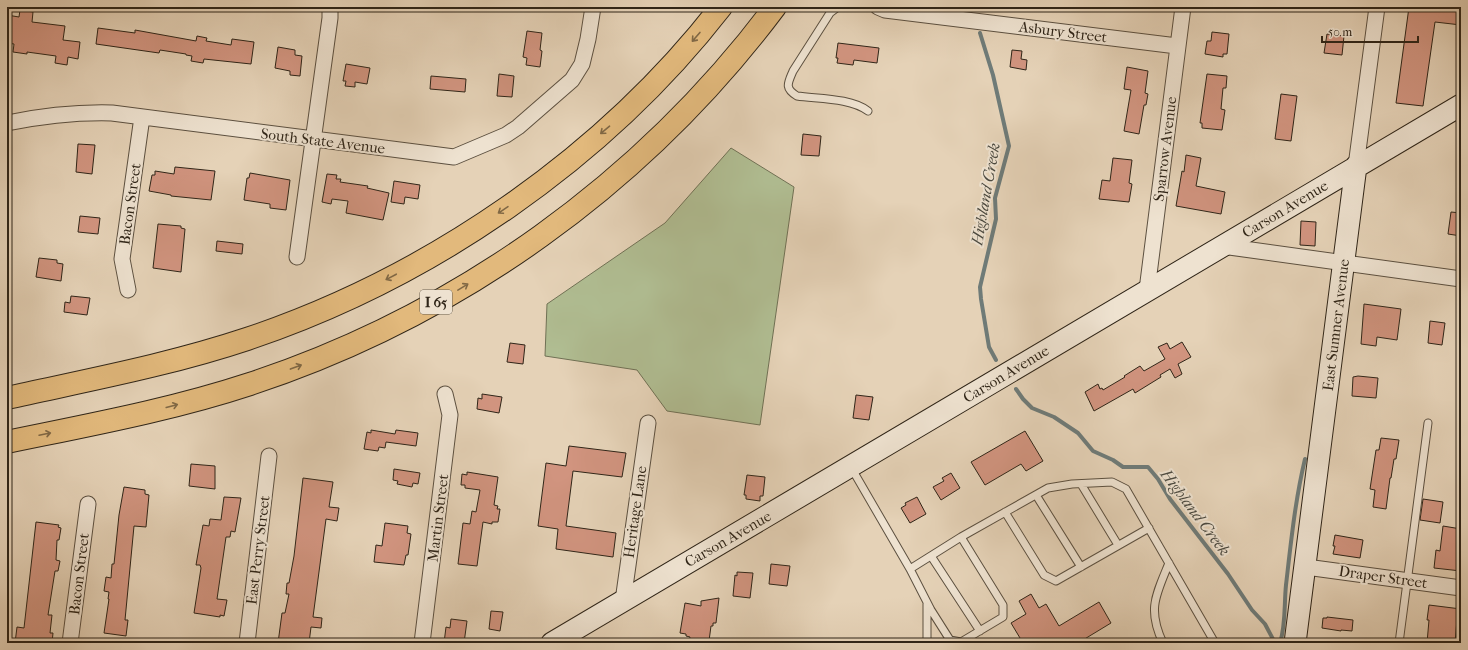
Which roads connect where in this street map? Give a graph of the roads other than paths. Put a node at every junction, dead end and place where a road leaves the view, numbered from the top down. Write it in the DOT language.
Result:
graph roads {
  1 [pos="330,7"];
  2 [pos="593,7"];
  3 [pos="721,7"];
  4 [pos="775,7"];
  5 [pos="838,7"];
  6 [pos="878,7"];
  7 [pos="1182,7"];
  8 [pos="1377,7"];
  9 [pos="1177,46"];
  10 [pos="1461,105"];
  11 [pos="868,111"];
  12 [pos="142,117"];
  13 [pos="7,124"];
  14 [pos="314,140"];
  15 [pos="1356,166"];
  16 [pos="1222,246"];
  17 [pos="297,257"];
  18 [pos="1344,263"];
  19 [pos="1461,279"];
  20 [pos="128,290"];
  21 [pos="1146,290"];
  22 [pos="445,394"];
  23 [pos="7,398"];
  24 [pos="648,423"];
  25 [pos="1428,423"];
  26 [pos="7,442"];
  27 [pos="270,456"];
  28 [pos="850,467"];
  29 [pos="1082,484"];
  30 [pos="1036,495"];
  31 [pos="88,504"];
  32 [pos="1006,512"];
  33 [pos="1149,528"];
  34 [pos="961,537"];
  35 [pos="1118,545"];
  36 [pos="931,556"];
  37 [pos="1169,563"];
  38 [pos="1081,567"];
  39 [pos="1306,567"];
  40 [pos="910,569"];
  41 [pos="1407,580"];
  42 [pos="1461,588"];
  43 [pos="623,601"];
  44 [pos="927,602"];
  45 [pos="980,631"];
  46 [pos="70,643"];
  47 [pos="248,643"];
  48 [pos="422,643"];
  49 [pos="552,643"];
  50 [pos="927,643"];
  51 [pos="1163,643"];
  52 [pos="1215,643"];
  53 [pos="1295,643"];
  54 [pos="1399,643"];
  1 -- 14 [label="street"];
  2 -- 14 [label="street, South State Avenue"];
  3 -- 23 [label="highway, one-way"];
  26 -- 4 [label="highway, I 65, one-way"];
  5 -- 11 [label="lane"];
  6 -- 9 [label="street, Asbury Street"];
  7 -- 9 [label="street, Sparrow Avenue"];
  8 -- 15 [label="street, East Sumner Avenue"];
  9 -- 21 [label="street, Sparrow Avenue"];
  10 -- 15 [label="main road, Carson Avenue"];
  12 -- 13 [label="street, South State Avenue"];
  12 -- 14 [label="street, South State Avenue"];
  12 -- 20 [label="street, Bacon Street"];
  14 -- 17 [label="street"];
  15 -- 16 [label="main road, Carson Avenue"];
  15 -- 18 [label="main road, East Sumner Avenue"];
  16 -- 18 [label="street"];
  16 -- 21 [label="main road, Carson Avenue"];
  18 -- 19 [label="street"];
  18 -- 39 [label="main road, East Sumner Avenue"];
  21 -- 28 [label="main road, Carson Avenue"];
  22 -- 48 [label="street, Martin Street"];
  24 -- 43 [label="street, Heritage Lane"];
  25 -- 41 [label="lane"];
  27 -- 47 [label="street, East Perry Street"];
  28 -- 40 [label="lane"];
  28 -- 43 [label="main road, Carson Avenue"];
  29 -- 30 [label="lane"];
  29 -- 33 [label="lane"];
  29 -- 35 [label="lane"];
  30 -- 32 [label="lane"];
  30 -- 38 [label="lane"];
  31 -- 46 [label="street, Bacon Street"];
  32 -- 34 [label="lane"];
  32 -- 38 [label="lane"];
  33 -- 35 [label="lane"];
  33 -- 37 [label="lane"];
  34 -- 36 [label="lane"];
  34 -- 45 [label="lane"];
  35 -- 38 [label="lane"];
  36 -- 40 [label="lane"];
  36 -- 45 [label="lane"];
  37 -- 51 [label="lane"];
  37 -- 52 [label="lane"];
  39 -- 41 [label="street, Draper Street"];
  39 -- 53 [label="main road, East Sumner Avenue"];
  40 -- 44 [label="lane"];
  41 -- 42 [label="street, Draper Street"];
  41 -- 54 [label="lane"];
  43 -- 49 [label="main road, Carson Avenue"];
  44 -- 45 [label="lane"];
  44 -- 50 [label="lane"];
}
